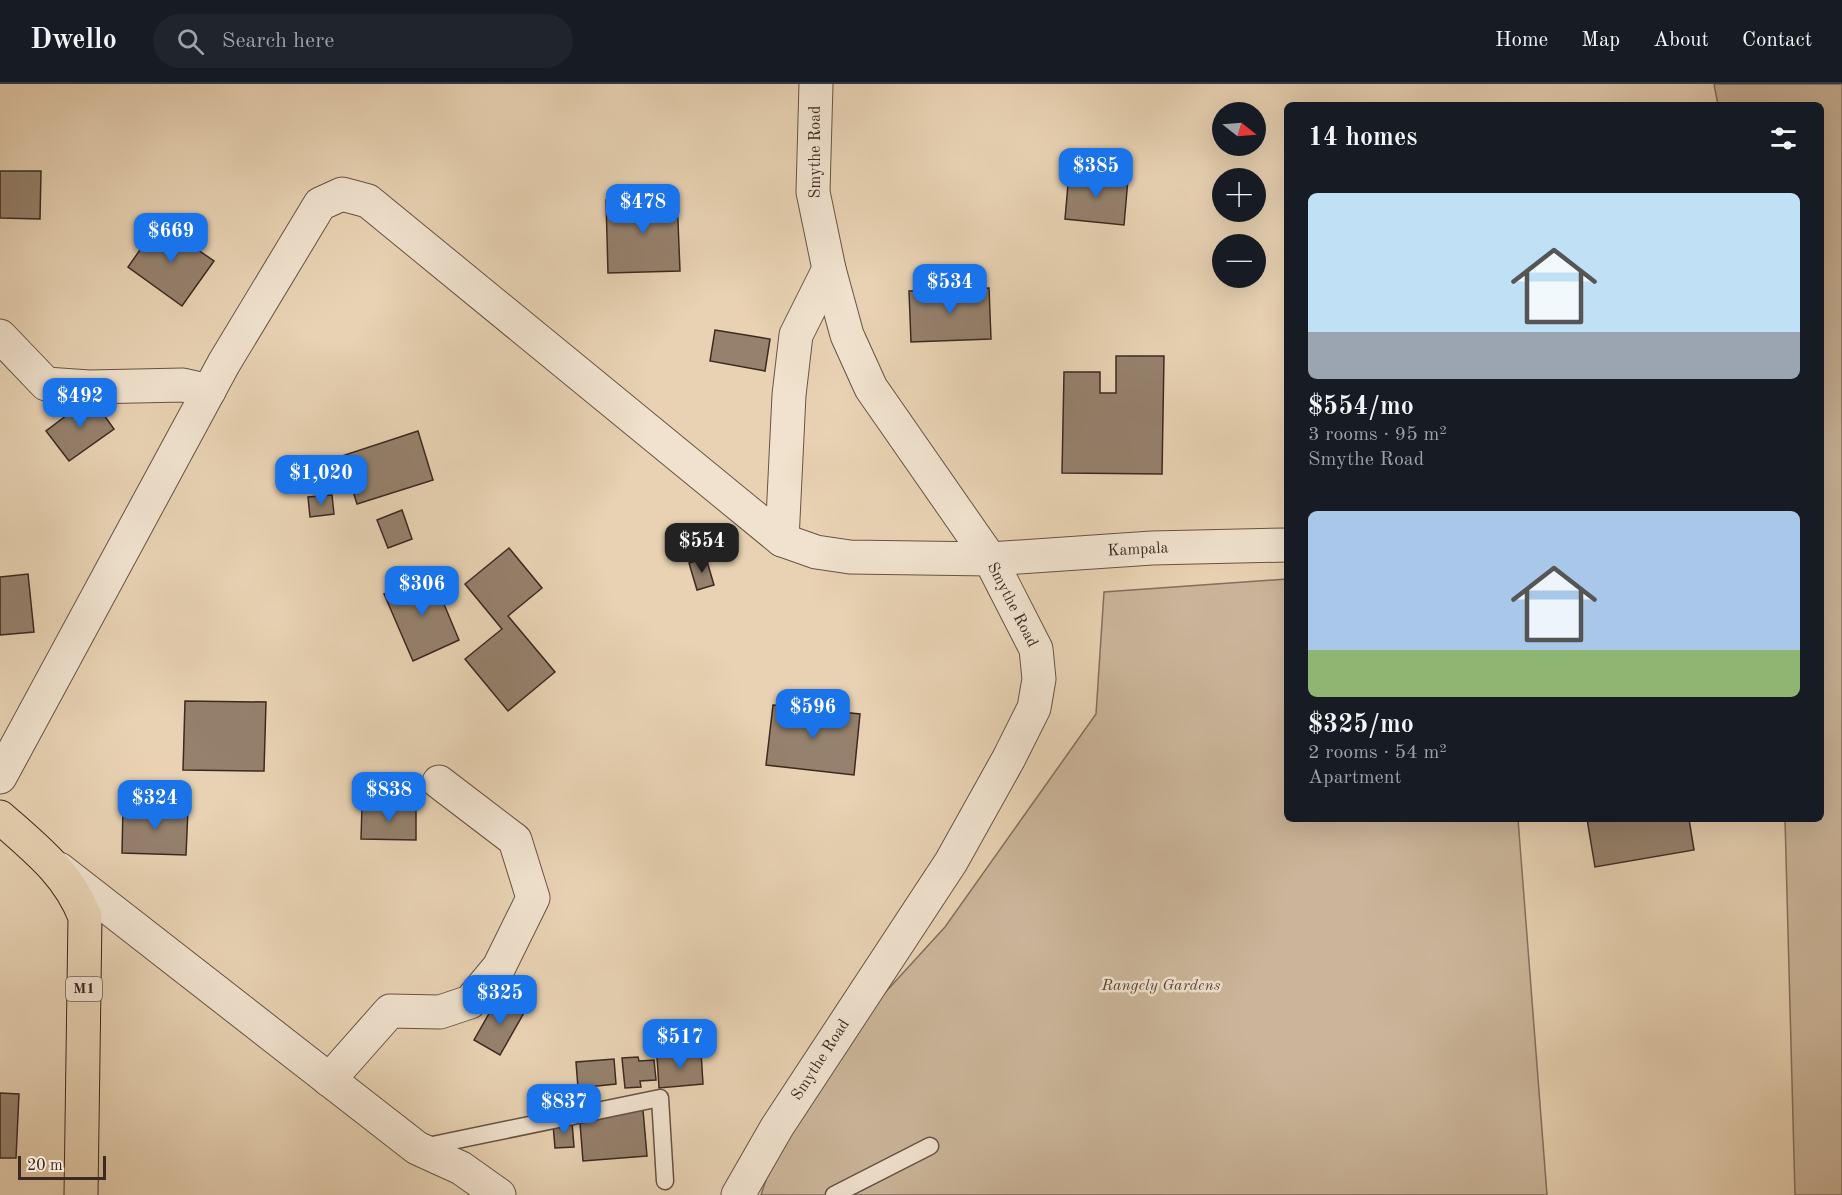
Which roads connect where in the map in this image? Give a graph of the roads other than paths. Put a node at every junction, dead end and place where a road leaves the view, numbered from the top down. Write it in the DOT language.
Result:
graph roads {
  1 [pos="816,84"];
  2 [pos="829,269"];
  3 [pos="0,336"];
  4 [pos="209,391"];
  5 [pos="782,540"];
  6 [pos="1284,545"];
  7 [pos="990,559"];
  8 [pos="0,777"];
  9 [pos="439,782"];
  10 [pos="0,817"];
  11 [pos="55,866"];
  12 [pos="329,1080"];
  13 [pos="930,1146"];
  14 [pos="417,1148"];
  15 [pos="665,1180"];
  16 [pos="81,1195"];
  17 [pos="499,1195"];
  18 [pos="738,1195"];
  19 [pos="834,1195"];
  1 -- 2 [label="street, Smythe Road"];
  2 -- 5 [label="street"];
  2 -- 7 [label="street, Smythe Road"];
  3 -- 4 [label="street"];
  4 -- 5 [label="street, Kampala"];
  4 -- 8 [label="street, Kampala"];
  5 -- 7 [label="street, Kampala"];
  6 -- 7 [label="street, Kampala"];
  7 -- 18 [label="street, Smythe Road"];
  9 -- 12 [label="street"];
  10 -- 11 [label="highway, M1"];
  11 -- 12 [label="street"];
  11 -- 16 [label="highway, M1"];
  12 -- 14 [label="street"];
  13 -- 19 [label="lane"];
  14 -- 15 [label="lane"];
  14 -- 17 [label="street"];
}
